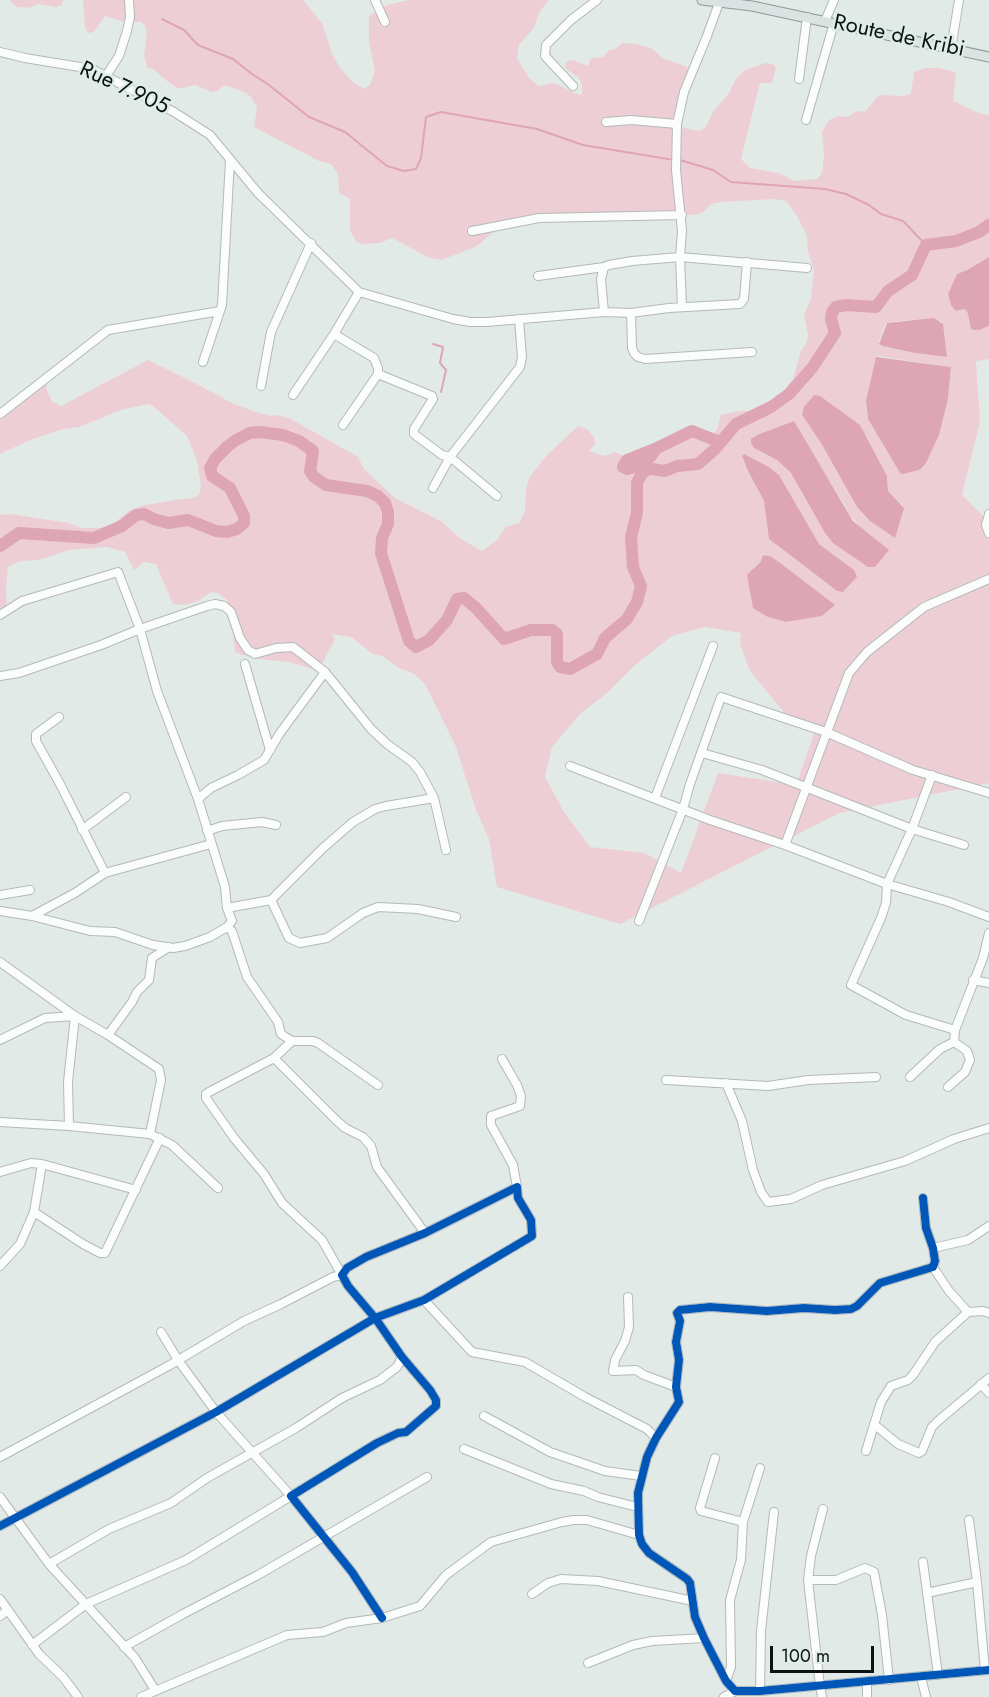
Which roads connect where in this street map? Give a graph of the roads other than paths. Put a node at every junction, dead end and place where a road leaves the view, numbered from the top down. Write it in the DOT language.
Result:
graph roads {
  1 [pos="129,0"];
  2 [pos="375,0"];
  3 [pos="597,0"];
  4 [pos="702,0"];
  5 [pos="834,0"];
  6 [pos="959,0"];
  7 [pos="718,3"];
  8 [pos="752,3"];
  9 [pos="807,17"];
  10 [pos="385,22"];
  11 [pos="830,22"];
  12 [pos="951,49"];
  13 [pos="0,52"];
  14 [pos="989,57"];
  15 [pos="105,76"];
  16 [pos="799,79"];
  17 [pos="573,87"];
  18 [pos="806,120"];
  19 [pos="606,122"];
  20 [pos="677,124"];
  21 [pos="230,160"];
  22 [pos="682,215"];
  23 [pos="472,231"];
  24 [pos="311,243"];
  25 [pos="680,257"];
  26 [pos="747,262"];
  27 [pos="604,267"];
  28 [pos="807,268"];
  29 [pos="538,276"];
  30 [pos="359,292"];
  31 [pos="682,307"];
  32 [pos="220,310"];
  33 [pos="604,312"];
  34 [pos="631,313"];
  35 [pos="519,319"];
  36 [pos="334,334"];
  37 [pos="752,352"];
  38 [pos="203,362"];
  39 [pos="378,374"];
  40 [pos="261,386"];
  41 [pos="294,395"];
  42 [pos="0,414"];
  43 [pos="343,426"];
  44 [pos="450,457"];
  45 [pos="433,488"];
  46 [pos="497,496"];
  47 [pos="989,514"];
  48 [pos="989,533"];
  49 [pos="989,579"];
  50 [pos="0,615"];
  51 [pos="140,629"];
  52 [pos="713,646"];
  53 [pos="245,664"];
  54 [pos="325,672"];
  55 [pos="0,676"];
  56 [pos="59,717"];
  57 [pos="826,732"];
  58 [pos="270,750"];
  59 [pos="702,753"];
  60 [pos="570,766"];
  61 [pos="932,775"];
  62 [pos="806,788"];
  63 [pos="989,793"];
  64 [pos="126,797"];
  65 [pos="434,798"];
  66 [pos="655,798"];
  67 [pos="198,799"];
  68 [pos="683,809"];
  69 [pos="276,825"];
  70 [pos="82,830"];
  71 [pos="912,830"];
  72 [pos="207,831"];
  73 [pos="211,844"];
  74 [pos="784,845"];
  75 [pos="964,845"];
  76 [pos="446,850"];
  77 [pos="105,873"];
  78 [pos="887,884"];
  79 [pos="30,890"];
  80 [pos="0,895"];
  81 [pos="271,900"];
  82 [pos="227,908"];
  83 [pos="0,911"];
  84 [pos="32,916"];
  85 [pos="456,917"];
  86 [pos="989,917"];
  87 [pos="639,921"];
  88 [pos="227,927"];
  89 [pos="989,933"];
  90 [pos="169,947"];
  91 [pos="0,962"];
  92 [pos="973,980"];
  93 [pos="989,983"];
  94 [pos="75,1017"];
  95 [pos="955,1030"];
  96 [pos="108,1035"];
  97 [pos="0,1040"];
  98 [pos="292,1041"];
  99 [pos="954,1042"];
  100 [pos="274,1058"];
  101 [pos="502,1059"];
  102 [pos="876,1077"];
  103 [pos="910,1077"];
  104 [pos="666,1080"];
  105 [pos="726,1083"];
  106 [pos="378,1085"];
  107 [pos="948,1087"];
  108 [pos="0,1122"];
  109 [pos="69,1126"];
  110 [pos="989,1128"];
  111 [pos="150,1134"];
  112 [pos="160,1138"];
  113 [pos="42,1164"];
  114 [pos="0,1172"];
  115 [pos="517,1187"];
  116 [pos="218,1188"];
  117 [pos="136,1190"];
  118 [pos="923,1198"];
  119 [pos="34,1212"];
  120 [pos="989,1226"];
  121 [pos="425,1233"];
  122 [pos="933,1248"];
  123 [pos="0,1266"];
  124 [pos="933,1267"];
  125 [pos="342,1275"];
  126 [pos="628,1297"];
  127 [pos="424,1300"];
  128 [pos="968,1312"];
  129 [pos="989,1313"];
  130 [pos="375,1318"];
  131 [pos="161,1332"];
  132 [pos="402,1357"];
  133 [pos="178,1360"];
  134 [pos="989,1378"];
  135 [pos="981,1384"];
  136 [pos="676,1388"];
  137 [pos="989,1393"];
  138 [pos="216,1412"];
  139 [pos="484,1416"];
  140 [pos="875,1425"];
  141 [pos="656,1438"];
  142 [pos="464,1449"];
  143 [pos="866,1451"];
  144 [pos="252,1453"];
  145 [pos="0,1457"];
  146 [pos="715,1458"];
  147 [pos="760,1468"];
  148 [pos="641,1476"];
  149 [pos="427,1477"];
  150 [pos="291,1496"];
  151 [pos="0,1497"];
  152 [pos="638,1507"];
  153 [pos="823,1509"];
  154 [pos="774,1512"];
  155 [pos="17,1518"];
  156 [pos="969,1520"];
  157 [pos="742,1522"];
  158 [pos="0,1526"];
  159 [pos="639,1535"];
  160 [pos="322,1537"];
  161 [pos="923,1562"];
  162 [pos="50,1564"];
  163 [pos="808,1580"];
  164 [pos="977,1582"];
  165 [pos="927,1593"];
  166 [pos="532,1594"];
  167 [pos="0,1599"];
  168 [pos="693,1601"];
  169 [pos="86,1604"];
  170 [pos="8,1610"];
  171 [pos="0,1616"];
  172 [pos="382,1618"];
  173 [pos="704,1638"];
  174 [pos="32,1645"];
  175 [pos="124,1647"];
  176 [pos="588,1663"];
  177 [pos="987,1670"];
  178 [pos="938,1675"];
  179 [pos="921,1677"];
  180 [pos="889,1680"];
  181 [pos="726,1681"];
  182 [pos="867,1682"];
  183 [pos="820,1686"];
  184 [pos="155,1690"];
  185 [pos="735,1691"];
  186 [pos="755,1693"];
  187 [pos="78,1697"];
  188 [pos="141,1697"];
  189 [pos="724,1697"];
  190 [pos="822,1697"];
  191 [pos="867,1697"];
  192 [pos="926,1697"];
  1 -- 15 [label="street"];
  2 -- 10 [label="street"];
  3 -- 17 [label="street"];
  4 -- 7 [label="main road, Route de Kribi"];
  5 -- 11 [label="street"];
  6 -- 12 [label="street"];
  7 -- 8 [label="main road, Route de Kribi"];
  7 -- 20 [label="street"];
  8 -- 9 [label="main road, Route de Kribi"];
  9 -- 11 [label="main road, Route de Kribi"];
  9 -- 16 [label="street"];
  11 -- 12 [label="main road, Route de Kribi"];
  11 -- 18 [label="street"];
  12 -- 14 [label="main road, Route de Kribi"];
  13 -- 15 [label="street, Rue 7.905"];
  15 -- 21 [label="street, Rue 7.905"];
  19 -- 20 [label="street"];
  20 -- 22 [label="street"];
  21 -- 24 [label="street, Rue 7.905"];
  21 -- 32 [label="street"];
  22 -- 23 [label="street"];
  22 -- 25 [label="street"];
  24 -- 30 [label="street, Rue 7.905"];
  24 -- 40 [label="street"];
  25 -- 26 [label="street"];
  25 -- 27 [label="street"];
  25 -- 31 [label="street"];
  26 -- 28 [label="street"];
  26 -- 31 [label="street"];
  27 -- 29 [label="street"];
  27 -- 33 [label="street"];
  30 -- 35 [label="street"];
  30 -- 36 [label="street"];
  31 -- 34 [label="street"];
  32 -- 38 [label="street"];
  32 -- 42 [label="street"];
  33 -- 34 [label="street"];
  33 -- 35 [label="street"];
  34 -- 37 [label="street"];
  35 -- 44 [label="street"];
  36 -- 39 [label="street"];
  36 -- 41 [label="street"];
  39 -- 43 [label="street"];
  39 -- 44 [label="street"];
  44 -- 45 [label="street"];
  44 -- 46 [label="street"];
  47 -- 48 [label="street"];
  49 -- 57 [label="street"];
  50 -- 51 [label="street"];
  51 -- 54 [label="street"];
  51 -- 55 [label="street"];
  51 -- 67 [label="street"];
  52 -- 66 [label="street"];
  53 -- 58 [label="street"];
  54 -- 58 [label="street"];
  54 -- 65 [label="street"];
  56 -- 70 [label="street"];
  57 -- 59 [label="street"];
  57 -- 61 [label="street"];
  57 -- 62 [label="street"];
  58 -- 67 [label="street"];
  59 -- 62 [label="street"];
  59 -- 68 [label="street"];
  60 -- 66 [label="street"];
  61 -- 63 [label="street"];
  61 -- 71 [label="street"];
  62 -- 71 [label="street"];
  62 -- 74 [label="street"];
  64 -- 70 [label="street"];
  65 -- 76 [label="street"];
  65 -- 81 [label="street"];
  66 -- 68 [label="street"];
  67 -- 72 [label="street"];
  68 -- 74 [label="street"];
  68 -- 87 [label="street"];
  69 -- 72 [label="street"];
  70 -- 77 [label="street"];
  71 -- 75 [label="street"];
  71 -- 78 [label="street"];
  72 -- 73 [label="street"];
  73 -- 77 [label="street"];
  73 -- 82 [label="street"];
  74 -- 78 [label="street"];
  77 -- 84 [label="street"];
  78 -- 86 [label="street"];
  78 -- 95 [label="street"];
  79 -- 80 [label="street"];
  81 -- 82 [label="street"];
  81 -- 85 [label="street"];
  82 -- 88 [label="street"];
  83 -- 84 [label="street"];
  84 -- 90 [label="street"];
  88 -- 90 [label="street"];
  88 -- 98 [label="street"];
  89 -- 92 [label="street"];
  90 -- 96 [label="street"];
  91 -- 94 [label="street"];
  92 -- 93 [label="street"];
  92 -- 95 [label="street"];
  94 -- 96 [label="street"];
  94 -- 97 [label="street"];
  94 -- 109 [label="street"];
  95 -- 99 [label="street"];
  96 -- 111 [label="street"];
  98 -- 100 [label="street"];
  98 -- 106 [label="street"];
  99 -- 103 [label="street"];
  99 -- 107 [label="street"];
  100 -- 121 [label="street"];
  100 -- 125 [label="street"];
  101 -- 115 [label="street"];
  102 -- 105 [label="street"];
  104 -- 105 [label="street"];
  105 -- 110 [label="street"];
  108 -- 109 [label="street"];
  109 -- 111 [label="street"];
  111 -- 112 [label="street"];
  112 -- 116 [label="street"];
  112 -- 117 [label="street"];
  113 -- 114 [label="street"];
  113 -- 117 [label="street"];
  113 -- 119 [label="street"];
  115 -- 121 [label="street"];
  115 -- 127 [label="street"];
  117 -- 119 [label="street"];
  118 -- 122 [label="street"];
  119 -- 123 [label="street"];
  120 -- 122 [label="street"];
  121 -- 125 [label="street"];
  122 -- 124 [label="street"];
  124 -- 128 [label="street"];
  124 -- 136 [label="street"];
  125 -- 130 [label="street"];
  125 -- 133 [label="street"];
  126 -- 136 [label="street"];
  127 -- 130 [label="street"];
  127 -- 141 [label="street"];
  128 -- 129 [label="street"];
  128 -- 140 [label="street"];
  130 -- 132 [label="street"];
  130 -- 138 [label="street"];
  131 -- 133 [label="street"];
  132 -- 144 [label="street"];
  132 -- 150 [label="street"];
  133 -- 138 [label="street"];
  133 -- 145 [label="street"];
  134 -- 135 [label="street"];
  135 -- 137 [label="street"];
  135 -- 140 [label="street"];
  136 -- 141 [label="street"];
  138 -- 144 [label="street"];
  138 -- 155 [label="street"];
  139 -- 148 [label="street"];
  140 -- 143 [label="street"];
  141 -- 148 [label="street"];
  142 -- 152 [label="street"];
  144 -- 150 [label="street"];
  144 -- 162 [label="street"];
  146 -- 157 [label="street"];
  147 -- 157 [label="street"];
  148 -- 152 [label="street"];
  149 -- 160 [label="street"];
  150 -- 160 [label="street"];
  150 -- 169 [label="street"];
  151 -- 155 [label="street"];
  152 -- 159 [label="street"];
  153 -- 163 [label="street"];
  154 -- 186 [label="street"];
  155 -- 158 [label="street"];
  155 -- 162 [label="street"];
  156 -- 164 [label="street"];
  157 -- 181 [label="street"];
  159 -- 168 [label="street"];
  159 -- 172 [label="street"];
  160 -- 172 [label="street"];
  160 -- 175 [label="street"];
  161 -- 165 [label="street"];
  162 -- 169 [label="street"];
  163 -- 180 [label="street"];
  163 -- 183 [label="street"];
  164 -- 165 [label="street"];
  164 -- 177 [label="street"];
  165 -- 178 [label="street"];
  166 -- 168 [label="street"];
  167 -- 170 [label="street"];
  168 -- 173 [label="street"];
  169 -- 174 [label="street"];
  169 -- 175 [label="street"];
  170 -- 171 [label="street"];
  170 -- 174 [label="street"];
  172 -- 184 [label="street"];
  173 -- 176 [label="street"];
  173 -- 181 [label="street"];
  174 -- 187 [label="street"];
  175 -- 184 [label="street"];
  177 -- 178 [label="street"];
  178 -- 179 [label="street"];
  179 -- 180 [label="street"];
  179 -- 192 [label="street"];
  180 -- 182 [label="street"];
  181 -- 185 [label="street"];
  182 -- 183 [label="street"];
  182 -- 191 [label="street"];
  183 -- 186 [label="street"];
  183 -- 190 [label="street"];
  184 -- 188 [label="street"];
  185 -- 186 [label="street"];
  185 -- 189 [label="street"];
}
